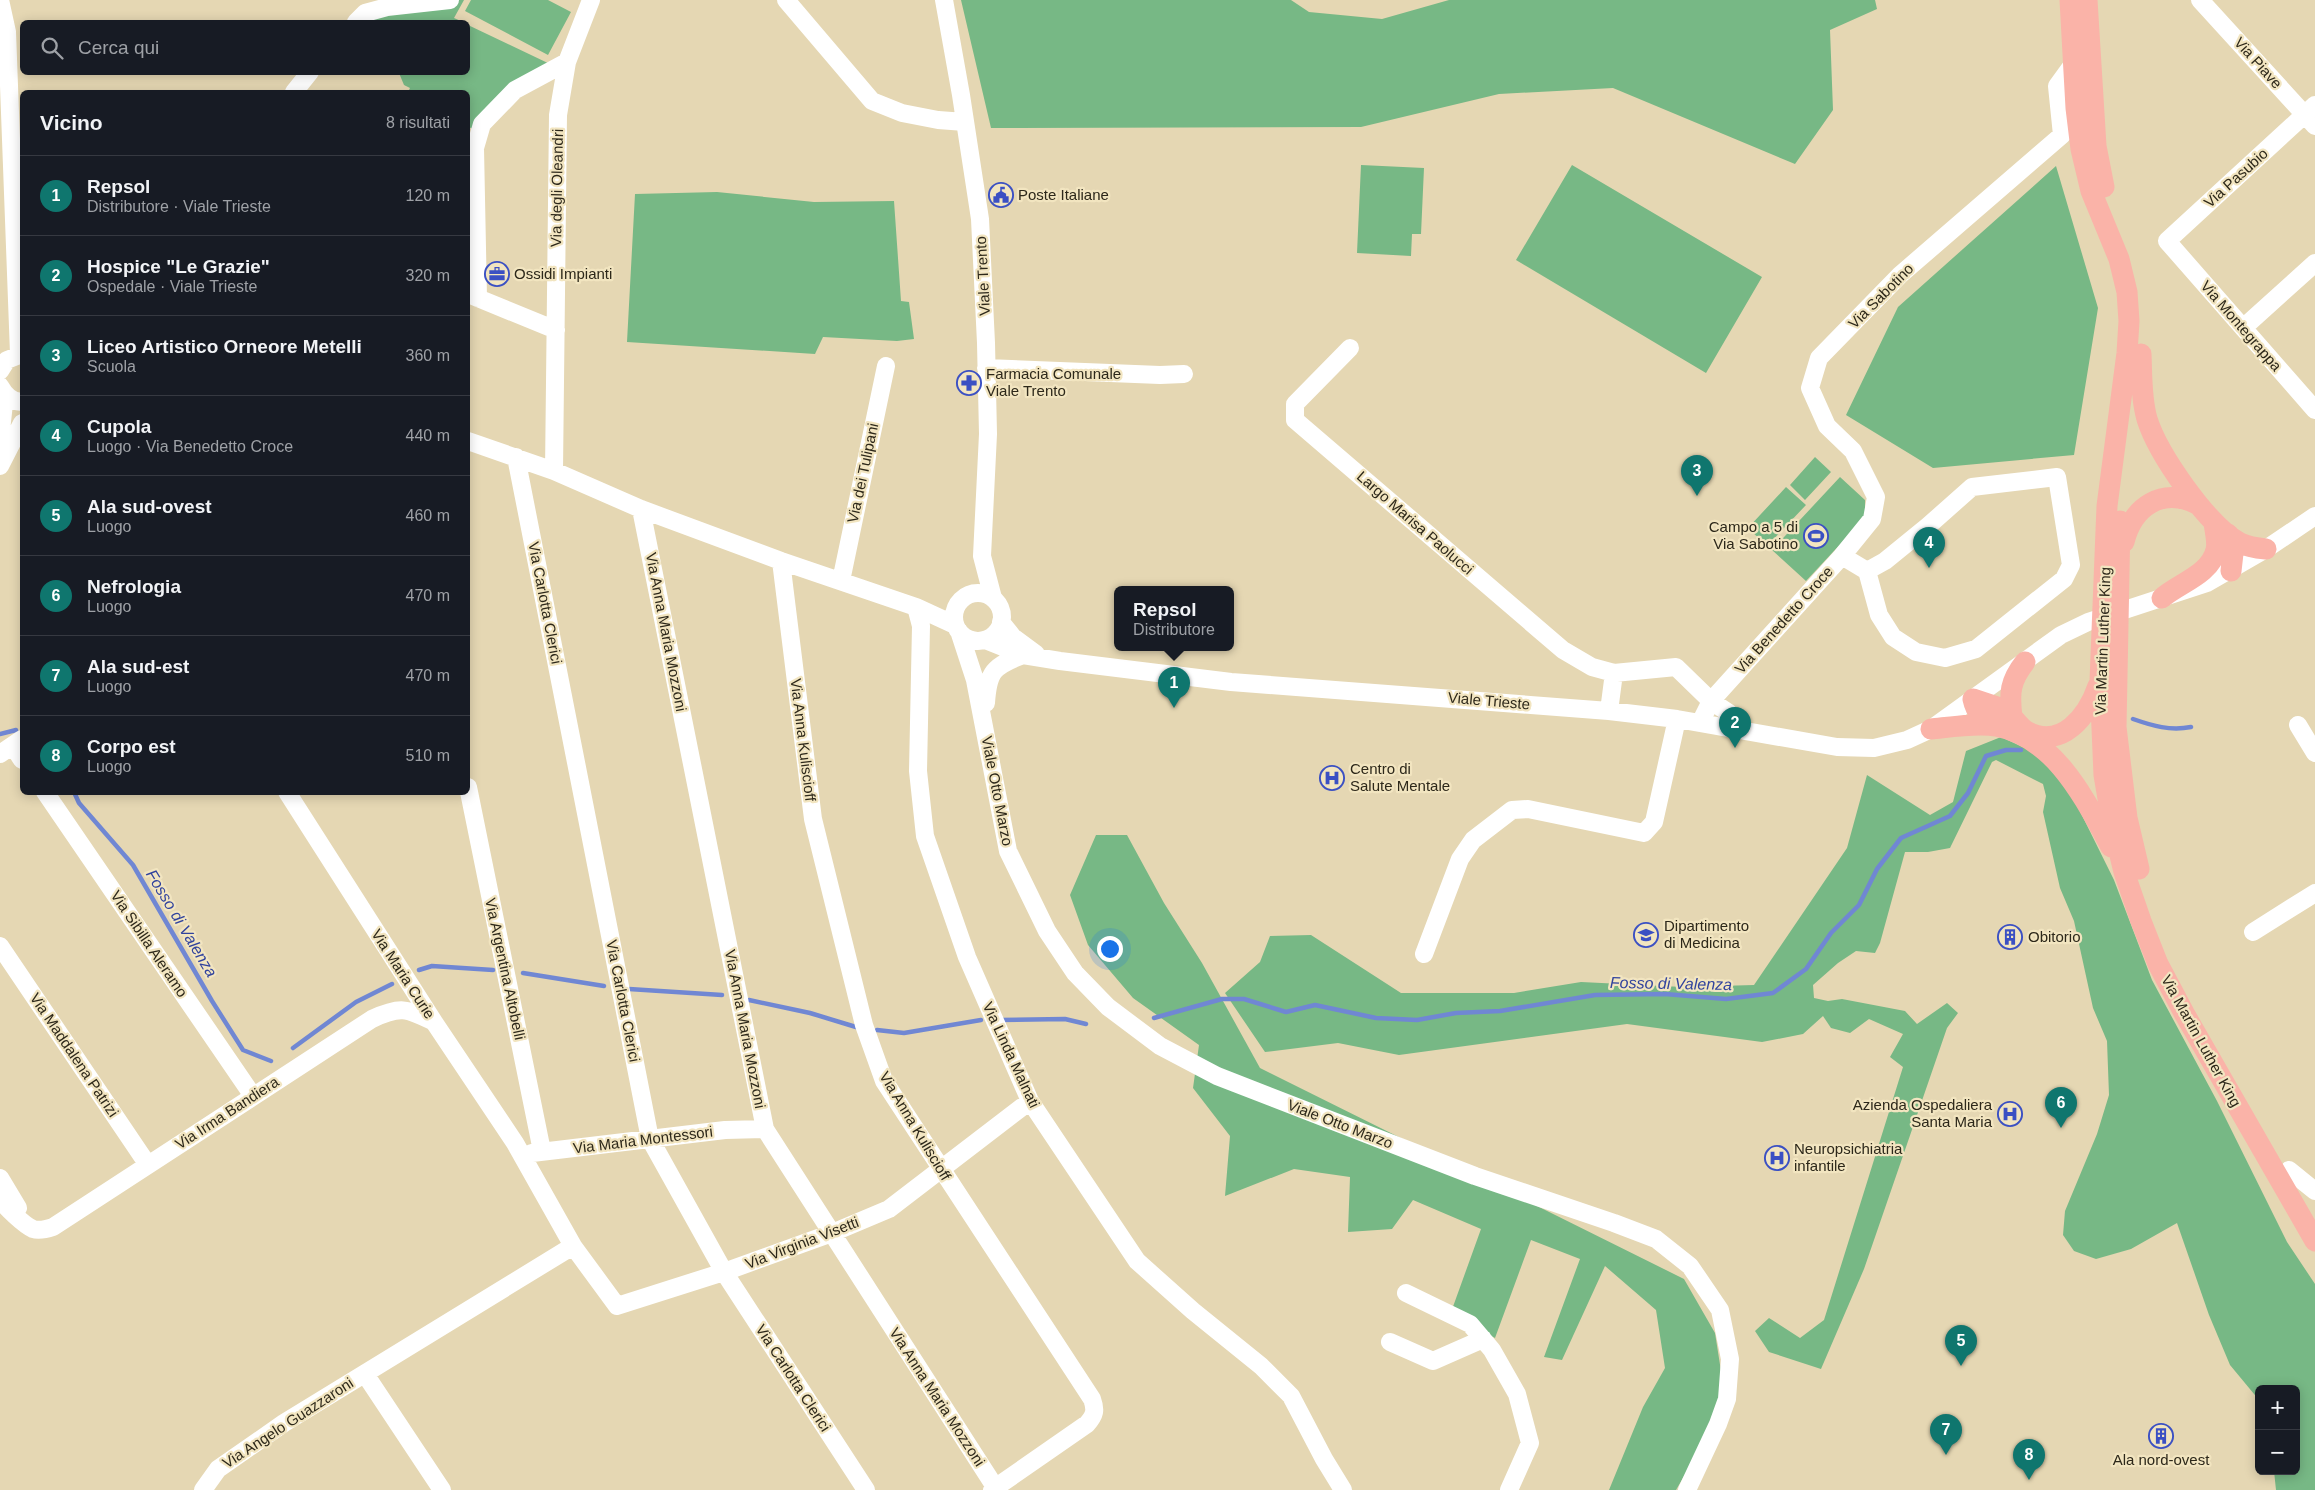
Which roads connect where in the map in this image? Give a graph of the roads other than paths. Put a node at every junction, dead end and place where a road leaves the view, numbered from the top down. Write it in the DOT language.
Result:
graph roads {
  1 [pos="0,0"];
  2 [pos="450,0"];
  3 [pos="591,0"];
  4 [pos="786,0"];
  5 [pos="944,0"];
  6 [pos="2070,0"];
  7 [pos="2088,0"];
  8 [pos="2200,0"];
  9 [pos="361,12"];
  10 [pos="4,32"];
  11 [pos="567,62"];
  12 [pos="2073,64"];
  13 [pos="308,75"];
  14 [pos="296,90"];
  15 [pos="2312,115"];
  16 [pos="965,122"];
  17 [pos="18,138"];
  18 [pos="2167,241"];
  19 [pos="2315,263"];
  20 [pos="20,282"];
  21 [pos="473,296"];
  22 [pos="2243,328"];
  23 [pos="556,330"];
  24 [pos="1350,348"];
  25 [pos="20,354"];
  26 [pos="2141,354"];
  27 [pos="886,366"];
  28 [pos="986,368"];
  29 [pos="0,371"];
  30 [pos="1184,374"];
  31 [pos="2,390"];
  32 [pos="20,401"];
  33 [pos="2314,408"];
  34 [pos="20,427"];
  35 [pos="0,440"];
  36 [pos="470,442"];
  37 [pos="516,457"];
  38 [pos="0,466"];
  39 [pos="554,471"];
  40 [pos="2197,504"];
  41 [pos="641,509"];
  42 [pos="2315,516"];
  43 [pos="2220,536"];
  44 [pos="2266,549"];
  45 [pos="982,556"];
  46 [pos="1842,556"];
  47 [pos="2113,557"];
  48 [pos="781,561"];
  49 [pos="2231,570"];
  50 [pos="1867,571"];
  51 [pos="841,581"];
  52 [pos="964,598"];
  53 [pos="993,598"];
  54 [pos="2162,598"];
  55 [pos="920,609"];
  56 [pos="1001,622"];
  57 [pos="957,628"];
  58 [pos="984,640"];
  59 [pos="1023,655"];
  60 [pos="1042,659"];
  61 [pos="2025,662"];
  62 [pos="1614,673"];
  63 [pos="975,680"];
  64 [pos="2108,680"];
  65 [pos="1727,684"];
  66 [pos="1974,699"];
  67 [pos="1712,701"];
  68 [pos="1609,711"];
  69 [pos="1729,713"];
  70 [pos="1677,719"];
  71 [pos="2004,722"];
  72 [pos="1700,723"];
  73 [pos="984,724"];
  74 [pos="2298,725"];
  75 [pos="1931,729"];
  76 [pos="1744,730"];
  77 [pos="2315,753"];
  78 [pos="47,795"];
  79 [pos="289,795"];
  80 [pos="470,795"];
  81 [pos="2124,872"];
  82 [pos="2315,893"];
  83 [pos="2252,932"];
  84 [pos="0,946"];
  85 [pos="1424,954"];
  86 [pos="434,1022"];
  87 [pos="253,1096"];
  88 [pos="1030,1101"];
  89 [pos="765,1129"];
  90 [pos="650,1139"];
  91 [pos="542,1152"];
  92 [pos="522,1154"];
  93 [pos="148,1164"];
  94 [pos="941,1169"];
  95 [pos="2289,1170"];
  96 [pos="0,1178"];
  97 [pos="2315,1191"];
  98 [pos="0,1199"];
  99 [pos="2315,1213"];
  100 [pos="24,1222"];
  101 [pos="832,1234"];
  102 [pos="2315,1241"];
  103 [pos="573,1246"];
  104 [pos="724,1272"];
  105 [pos="1406,1293"];
  106 [pos="1483,1339"];
  107 [pos="1390,1342"];
  108 [pos="365,1374"];
  109 [pos="995,1489"];
  110 [pos="202,1490"];
  111 [pos="442,1490"];
  112 [pos="866,1490"];
  113 [pos="1343,1490"];
  114 [pos="1510,1490"];
  115 [pos="1687,1490"];
  1 -- 10 [label="street"];
  2 -- 9 [label="street"];
  3 -- 11 [label="street, Via degli Oleandri"];
  4 -- 16 [label="street"];
  5 -- 16 [label="street, Viale Trento"];
  6 -- 12 [label="main road, Via Martin Luther King"];
  7 -- 26 [label="main road, Via Martin Luther King"];
  8 -- 15 [label="street, Via Piave"];
  10 -- 17 [label="street"];
  11 -- 21 [label="street"];
  11 -- 23 [label="street, Via degli Oleandri"];
  12 -- 46 [label="street, Via Sabotino"];
  12 -- 47 [label="main road, Via Martin Luther King"];
  13 -- 14 [label="street"];
  15 -- 18 [label="street, Via Pasubio"];
  16 -- 28 [label="street, Viale Trento"];
  17 -- 20 [label="street"];
  18 -- 22 [label="street, Via Montegrappa"];
  19 -- 22 [label="street"];
  21 -- 23 [label="street"];
  22 -- 33 [label="street, Via Montegrappa"];
  23 -- 39 [label="street, Via degli Oleandri"];
  24 -- 62 [label="street, Largo Marisa Paolucci"];
  25 -- 29 [label="street"];
  26 -- 40 [label="main road"];
  26 -- 47 [label="main road, Via Martin Luther King"];
  27 -- 51 [label="street, Via dei Tulipani"];
  28 -- 30 [label="street"];
  28 -- 45 [label="street, Viale Trento"];
  31 -- 32 [label="street"];
  31 -- 35 [label="street"];
  34 -- 38 [label="street"];
  36 -- 37 [label="street"];
  37 -- 39 [label="street"];
  37 -- 90 [label="street, Via Carlotta Clerici"];
  39 -- 41 [label="street"];
  40 -- 43 [label="main road"];
  40 -- 47 [label="main road"];
  41 -- 48 [label="street"];
  41 -- 89 [label="street, Via Anna Maria Mozzoni"];
  42 -- 44 [label="street, Viale Trieste"];
  43 -- 44 [label="main road"];
  43 -- 49 [label="main road"];
  43 -- 54 [label="main road"];
  44 -- 49 [label="street, Viale Trieste"];
  45 -- 52 [label="street, Viale Trento"];
  45 -- 53 [label="street, Viale Trento"];
  46 -- 50 [label="street, Via Benedetto Croce"];
  46 -- 65 [label="street, Via Benedetto Croce"];
  47 -- 64 [label="main road, Via Martin Luther King"];
  48 -- 51 [label="street"];
  48 -- 94 [label="street, Via Anna Kuliscioff"];
  49 -- 54 [label="street, Viale Trieste"];
  50 -- 50 [label="street"];
  51 -- 55 [label="street"];
  52 -- 53 [label="street"];
  52 -- 55 [label="street"];
  52 -- 57 [label="street"];
  53 -- 56 [label="street"];
  54 -- 61 [label="street, Viale Trieste"];
  55 -- 57 [label="street"];
  55 -- 88 [label="street, Via Linda Malnati"];
  56 -- 58 [label="street"];
  56 -- 60 [label="street"];
  57 -- 58 [label="street"];
  57 -- 63 [label="street, Viale Otto Marzo"];
  58 -- 59 [label="street, Viale Trieste"];
  58 -- 63 [label="street, Viale Otto Marzo"];
  59 -- 60 [label="street, Viale Trieste"];
  59 -- 73 [label="street"];
  60 -- 68 [label="street, Viale Trieste"];
  61 -- 66 [label="street, Viale Trieste"];
  61 -- 71 [label="main road"];
  62 -- 67 [label="street, Largo Marisa Paolucci"];
  62 -- 68 [label="street"];
  63 -- 73 [label="street, Viale Otto Marzo"];
  64 -- 71 [label="main road"];
  64 -- 81 [label="main road, Via Martin Luther King"];
  64 -- 95 [label="main road, Via Martin Luther King"];
  65 -- 67 [label="street, Via Benedetto Croce"];
  65 -- 69 [label="street, Via Benedetto Croce"];
  66 -- 71 [label="main road"];
  66 -- 75 [label="street, Viale Trieste"];
  67 -- 69 [label="street"];
  67 -- 72 [label="street, Via Benedetto Croce"];
  68 -- 70 [label="street, Viale Trieste"];
  69 -- 76 [label="street"];
  70 -- 72 [label="street, Viale Trieste"];
  70 -- 85 [label="street"];
  71 -- 75 [label="main road"];
  71 -- 81 [label="main road"];
  72 -- 76 [label="street, Viale Trieste"];
  73 -- 115 [label="street, Viale Otto Marzo"];
  74 -- 77 [label="street"];
  75 -- 76 [label="street, Viale Trieste"];
  78 -- 87 [label="street, Via Sibilla Aleramo"];
  79 -- 86 [label="street, Via Maria Curie"];
  80 -- 91 [label="street, Via Argentina Altobelli"];
  81 -- 102 [label="main road, Via Martin Luther King"];
  82 -- 83 [label="street"];
  84 -- 93 [label="street, Via Maddalena Patrizi"];
  86 -- 87 [label="street, Via Irma Bandiera"];
  86 -- 92 [label="street, Via Maria Curie"];
  87 -- 93 [label="street, Via Irma Bandiera"];
  88 -- 94 [label="street, Via Virginia Visetti"];
  88 -- 113 [label="street, Via Linda Malnati"];
  89 -- 90 [label="street, Via Maria Montessori"];
  89 -- 101 [label="street, Via Anna Maria Mozzoni"];
  90 -- 91 [label="street, Via Maria Montessori"];
  90 -- 104 [label="street, Via Carlotta Clerici"];
  91 -- 92 [label="street, Via Maria Montessori"];
  92 -- 103 [label="street, Via Virginia Visetti"];
  93 -- 100 [label="street, Via Irma Bandiera"];
  94 -- 101 [label="street, Via Virginia Visetti"];
  94 -- 109 [label="street, Via Anna Kuliscioff"];
  95 -- 97 [label="street"];
  95 -- 99 [label="main road, Via Martin Luther King"];
  96 -- 100 [label="street"];
  98 -- 100 [label="street, Via Irma Bandiera"];
  101 -- 104 [label="street, Via Virginia Visetti"];
  101 -- 109 [label="street, Via Anna Maria Mozzoni"];
  103 -- 104 [label="street, Via Virginia Visetti"];
  103 -- 108 [label="street"];
  104 -- 112 [label="street, Via Carlotta Clerici"];
  105 -- 106 [label="street"];
  106 -- 107 [label="street"];
  106 -- 114 [label="street"];
  108 -- 110 [label="street, Via Angelo Guazzaroni"];
  108 -- 111 [label="street, Via Angelo Guazzaroni"];
}
